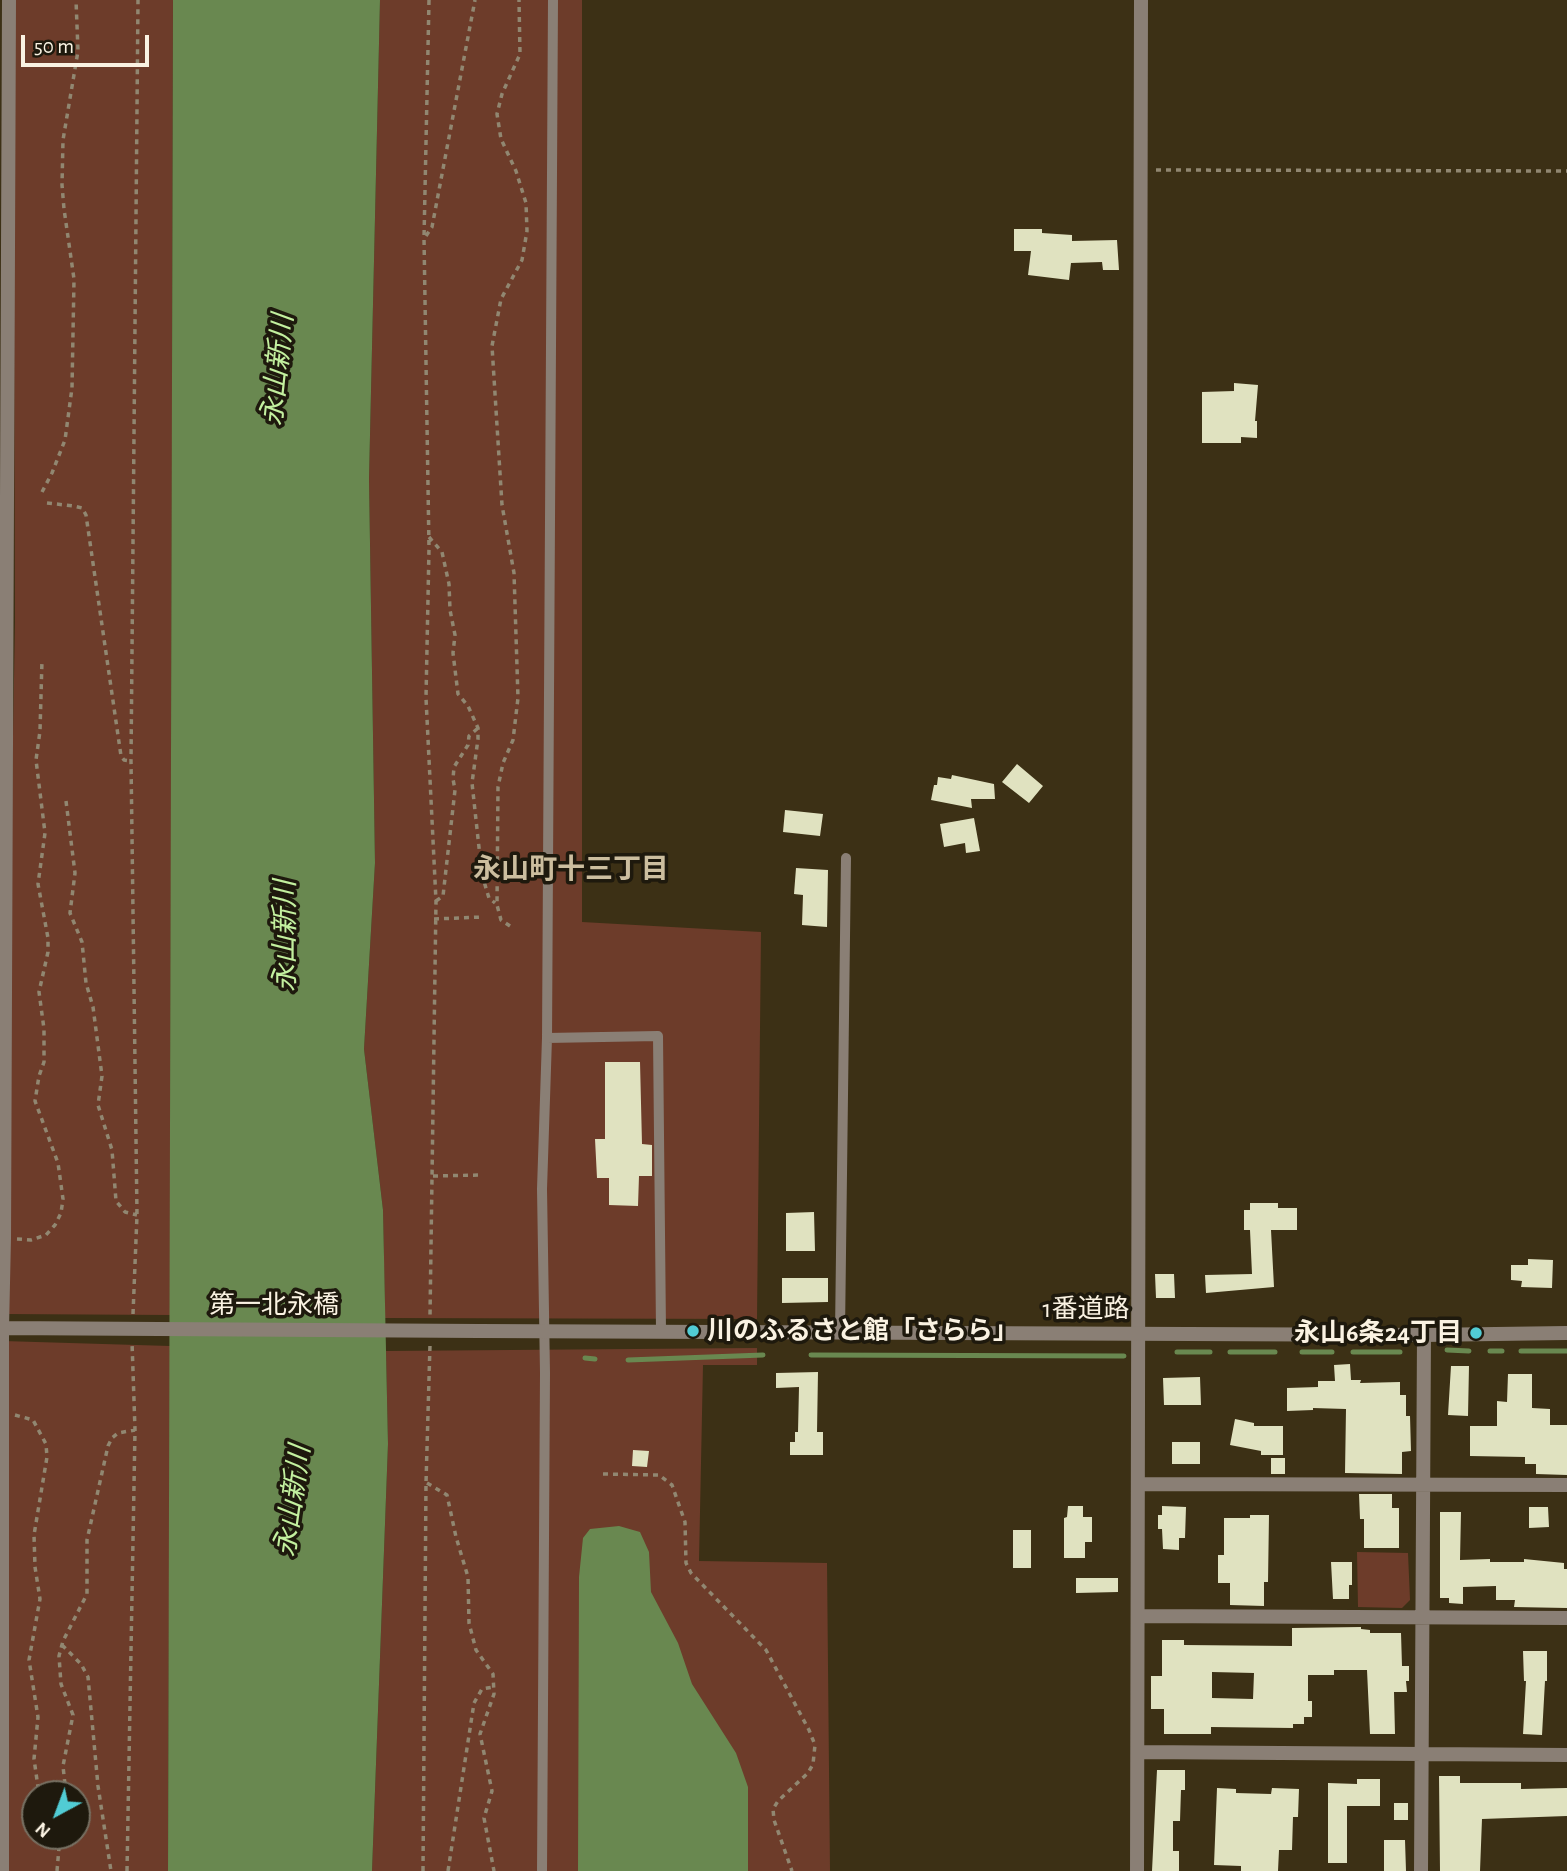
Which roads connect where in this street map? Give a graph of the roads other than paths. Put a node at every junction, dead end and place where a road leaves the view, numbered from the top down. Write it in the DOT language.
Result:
graph roads {
  1 [pos="9,0"];
  2 [pos="554,0"];
  3 [pos="1141,0"];
  4 [pos="4,551"];
  5 [pos="846,858"];
  6 [pos="547,1038"];
  7 [pos="1,1328"];
  8 [pos="479,1331"];
  9 [pos="544,1331"];
  10 [pos="661,1331"];
  11 [pos="840,1332"];
  12 [pos="1567,1333"];
  13 [pos="1138,1334"];
  14 [pos="1424,1335"];
  15 [pos="1139,1484"];
  16 [pos="1424,1484"];
  17 [pos="1567,1485"];
  18 [pos="1138,1616"];
  19 [pos="1422,1617"];
  20 [pos="1567,1618"];
  21 [pos="1138,1752"];
  22 [pos="1422,1753"];
  23 [pos="1567,1755"];
  24 [pos="2,1871"];
  25 [pos="542,1871"];
  26 [pos="1137,1871"];
  27 [pos="1421,1871"];
  1 -- 4 [label="street"];
  2 -- 6 [label="lane"];
  3 -- 13 [label="street"];
  4 -- 7 [label="street"];
  5 -- 11 [label="lane"];
  6 -- 9 [label="lane"];
  6 -- 10 [label="lane"];
  7 -- 8 [label="street, 第一北永橋"];
  7 -- 24 [label="street"];
  8 -- 9 [label="street, 1番道路"];
  9 -- 10 [label="street, 1番道路"];
  9 -- 25 [label="lane"];
  10 -- 11 [label="street, 1番道路"];
  11 -- 13 [label="street, 1番道路"];
  12 -- 14 [label="street, 1番道路"];
  13 -- 14 [label="street, 1番道路"];
  13 -- 15 [label="street"];
  14 -- 16 [label="street"];
  15 -- 16 [label="street"];
  15 -- 18 [label="street"];
  16 -- 17 [label="street"];
  16 -- 19 [label="street"];
  18 -- 19 [label="street"];
  18 -- 21 [label="street"];
  19 -- 20 [label="street"];
  19 -- 22 [label="street"];
  21 -- 22 [label="street"];
  21 -- 26 [label="street"];
  22 -- 23 [label="street"];
  22 -- 27 [label="street"];
}
